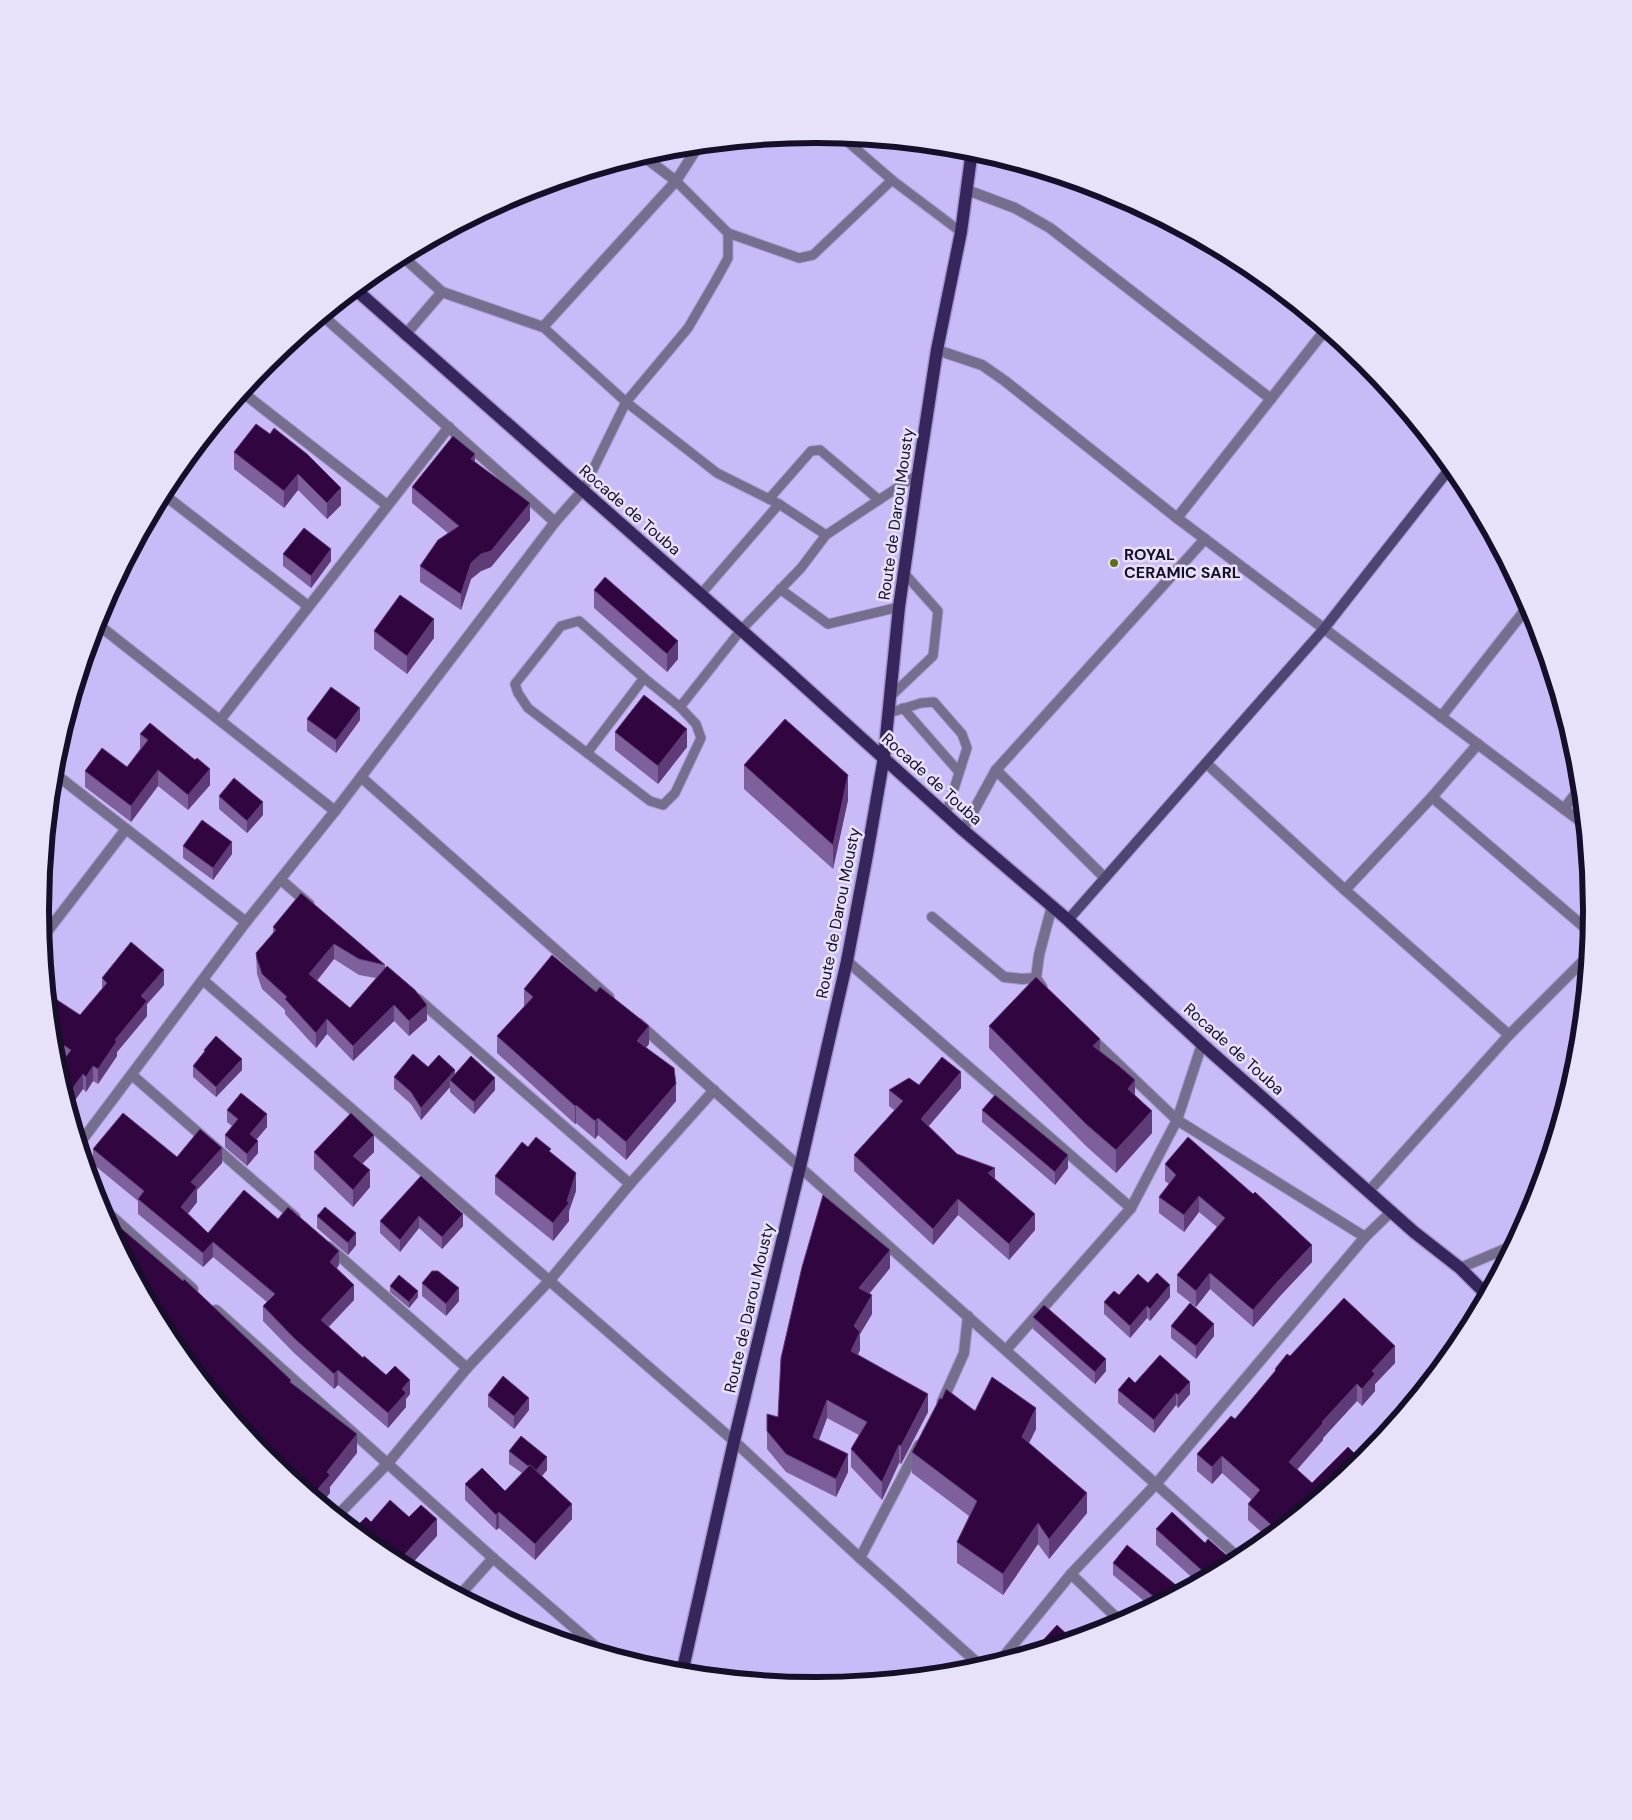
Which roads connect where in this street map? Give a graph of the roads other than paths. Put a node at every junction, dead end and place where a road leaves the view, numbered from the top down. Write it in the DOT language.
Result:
graph roads {
  1 [pos="850,144"];
  2 [pos="695,152"];
  3 [pos="971,158"];
  4 [pos="650,161"];
  5 [pos="892,180"];
  6 [pos="676,181"];
  7 [pos="967,190"];
  8 [pos="961,232"];
  9 [pos="728,233"];
  10 [pos="408,261"];
  11 [pos="442,292"];
  12 [pos="360,293"];
  13 [pos="327,319"];
  14 [pos="543,327"];
  15 [pos="1323,334"];
  16 [pos="405,335"];
  17 [pos="937,350"];
  18 [pos="247,396"];
  19 [pos="1271,399"];
  20 [pos="626,402"];
  21 [pos="449,427"];
  22 [pos="1446,473"];
  23 [pos="918,474"];
  24 [pos="583,490"];
  25 [pos="169,499"];
  26 [pos="769,499"];
  27 [pos="879,500"];
  28 [pos="779,504"];
  29 [pos="387,505"];
  30 [pos="1177,518"];
  31 [pos="555,522"];
  32 [pos="826,535"];
  33 [pos="1205,539"];
  34 [pos="904,573"];
  35 [pos="780,589"];
  36 [pos="701,594"];
  37 [pos="308,606"];
  38 [pos="899,607"];
  39 [pos="1523,612"];
  40 [pos="102,628"];
  41 [pos="741,630"];
  42 [pos="1323,630"];
  43 [pos="644,678"];
  44 [pos="891,696"];
  45 [pos="680,707"];
  46 [pos="903,708"];
  47 [pos="889,713"];
  48 [pos="1441,717"];
  49 [pos="220,720"];
  50 [pos="1478,744"];
  51 [pos="587,753"];
  52 [pos="884,757"];
  53 [pos="1206,763"];
  54 [pos="996,770"];
  55 [pos="959,772"];
  56 [pos="361,776"];
  57 [pos="60,778"];
  58 [pos="1575,795"];
  59 [pos="1432,797"];
  60 [pos="1564,808"];
  61 [pos="335,811"];
  62 [pos="946,814"];
  63 [pos="1578,819"];
  64 [pos="126,829"];
  65 [pos="963,830"];
  66 [pos="1105,878"];
  67 [pos="281,880"];
  68 [pos="1345,890"];
  69 [pos="1052,906"];
  70 [pos="318,912"];
  71 [pos="932,917"];
  72 [pos="1068,920"];
  73 [pos="246,922"];
  74 [pos="1583,926"];
  75 [pos="49,929"];
  76 [pos="847,962"];
  77 [pos="1582,962"];
  78 [pos="1036,978"];
  79 [pos="203,980"];
  80 [pos="408,990"];
  81 [pos="1047,993"];
  82 [pos="618,1005"];
  83 [pos="633,1018"];
  84 [pos="1080,1027"];
  85 [pos="1509,1035"];
  86 [pos="1202,1044"];
  87 [pos="132,1075"];
  88 [pos="714,1090"];
  89 [pos="1177,1120"];
  90 [pos="84,1138"];
  91 [pos="800,1167"];
  92 [pos="630,1184"];
  93 [pos="1369,1191"];
  94 [pos="1131,1208"];
  95 [pos="1392,1211"];
  96 [pos="113,1218"];
  97 [pos="303,1224"];
  98 [pos="1365,1237"];
  99 [pos="318,1238"];
  100 [pos="1504,1249"];
  101 [pos="1460,1268"];
  102 [pos="550,1280"];
  103 [pos="1482,1290"];
  104 [pos="968,1316"];
  105 [pos="1006,1350"];
  106 [pos="467,1368"];
  107 [pos="936,1412"];
  108 [pos="923,1437"];
  109 [pos="734,1440"];
  110 [pos="388,1463"];
  111 [pos="1156,1484"];
  112 [pos="341,1512"];
  113 [pos="1234,1553"];
  114 [pos="493,1558"];
  115 [pos="860,1558"];
  116 [pos="1071,1574"];
  117 [pos="464,1591"];
  118 [pos="1116,1616"];
  119 [pos="588,1643"];
  120 [pos="1006,1653"];
  121 [pos="976,1661"];
  122 [pos="684,1666"];
  1 -- 5 [label="lane"];
  2 -- 6 [label="street"];
  3 -- 7 [label="main road, Route de Darou Mousty"];
  4 -- 6 [label="street"];
  5 -- 8 [label="lane"];
  5 -- 9 [label="lane"];
  6 -- 9 [label="lane"];
  6 -- 14 [label="street"];
  7 -- 8 [label="main road, Route de Darou Mousty"];
  7 -- 19 [label="street"];
  8 -- 17 [label="main road, Route de Darou Mousty"];
  9 -- 20 [label="lane"];
  10 -- 11 [label="street"];
  11 -- 14 [label="street"];
  11 -- 16 [label="street"];
  12 -- 16 [label="main road, Rocade de Touba"];
  13 -- 21 [label="street"];
  14 -- 20 [label="lane"];
  15 -- 19 [label="street"];
  16 -- 24 [label="main road, Rocade de Touba"];
  17 -- 23 [label="main road, Route de Darou Mousty"];
  17 -- 30 [label="street"];
  18 -- 29 [label="street"];
  19 -- 30 [label="street"];
  20 -- 24 [label="lane"];
  20 -- 26 [label="lane"];
  21 -- 29 [label="street"];
  21 -- 31 [label="street"];
  22 -- 42 [label="street"];
  23 -- 27 [label="lane"];
  23 -- 34 [label="main road, Route de Darou Mousty"];
  24 -- 31 [label="street"];
  24 -- 36 [label="main road, Rocade de Touba"];
  25 -- 37 [label="street"];
  26 -- 27 [label="lane"];
  26 -- 28 [label="lane"];
  27 -- 32 [label="lane"];
  28 -- 32 [label="lane"];
  28 -- 36 [label="lane"];
  29 -- 37 [label="street"];
  30 -- 33 [label="street"];
  31 -- 56 [label="street"];
  32 -- 35 [label="lane"];
  33 -- 42 [label="street"];
  33 -- 54 [label="street"];
  34 -- 38 [label="main road, Route de Darou Mousty"];
  34 -- 44 [label="lane"];
  35 -- 38 [label="lane"];
  35 -- 41 [label="lane"];
  36 -- 41 [label="main road, Rocade de Touba"];
  37 -- 49 [label="street"];
  38 -- 44 [label="main road, Route de Darou Mousty"];
  39 -- 48 [label="street"];
  40 -- 49 [label="street"];
  41 -- 45 [label="lane"];
  41 -- 52 [label="main road, Rocade de Touba"];
  42 -- 48 [label="street"];
  42 -- 53 [label="street"];
  43 -- 45 [label="lane"];
  43 -- 51 [label="lane"];
  43 -- 51 [label="lane"];
  44 -- 47 [label="main road, Route de Darou Mousty"];
  45 -- 51 [label="lane"];
  46 -- 47 [label="lane"];
  46 -- 55 [label="lane"];
  46 -- 55 [label="lane"];
  47 -- 52 [label="main road, Route de Darou Mousty"];
  48 -- 50 [label="street"];
  49 -- 61 [label="street"];
  50 -- 59 [label="street"];
  50 -- 60 [label="street"];
  52 -- 62 [label="main road, Rocade de Touba"];
  52 -- 76 [label="main road, Route de Darou Mousty"];
  53 -- 66 [label="street"];
  53 -- 68 [label="street"];
  54 -- 65 [label="street"];
  54 -- 66 [label="street"];
  55 -- 62 [label="lane"];
  56 -- 61 [label="street"];
  56 -- 82 [label="street"];
  57 -- 64 [label="street"];
  58 -- 60 [label="street"];
  59 -- 68 [label="street"];
  59 -- 74 [label="street"];
  60 -- 63 [label="street"];
  61 -- 67 [label="street"];
  62 -- 65 [label="main road, Rocade de Touba"];
  64 -- 73 [label="street"];
  64 -- 75 [label="street"];
  65 -- 69 [label="main road, Rocade de Touba"];
  66 -- 72 [label="street"];
  67 -- 70 [label="street"];
  67 -- 73 [label="street"];
  68 -- 85 [label="street"];
  69 -- 72 [label="main road, Rocade de Touba"];
  69 -- 78 [label="street"];
  71 -- 78 [label="street"];
  72 -- 86 [label="main road, Rocade de Touba"];
  73 -- 79 [label="street"];
  76 -- 91 [label="main road, Route de Darou Mousty"];
  76 -- 94 [label="street"];
  77 -- 85 [label="street"];
  78 -- 81 [label="street"];
  79 -- 87 [label="street"];
  79 -- 102 [label="street"];
  80 -- 92 [label="street"];
  83 -- 88 [label="street"];
  84 -- 89 [label="street"];
  85 -- 93 [label="street"];
  86 -- 89 [label="street"];
  86 -- 93 [label="main road, Rocade de Touba"];
  87 -- 90 [label="street"];
  87 -- 97 [label="street"];
  88 -- 91 [label="street"];
  88 -- 92 [label="street"];
  89 -- 94 [label="street"];
  89 -- 98 [label="street"];
  91 -- 104 [label="street"];
  91 -- 109 [label="main road, Route de Darou Mousty"];
  92 -- 102 [label="street"];
  93 -- 95 [label="main road, Rocade de Touba"];
  94 -- 105 [label="street"];
  95 -- 98 [label="street"];
  95 -- 101 [label="main road, Rocade de Touba"];
  96 -- 110 [label="street"];
  98 -- 111 [label="street"];
  99 -- 106 [label="street"];
  100 -- 101 [label="street"];
  101 -- 103 [label="main road, Rocade de Touba"];
  102 -- 106 [label="street"];
  102 -- 109 [label="street"];
  104 -- 105 [label="street"];
  104 -- 107 [label="street"];
  105 -- 111 [label="street"];
  106 -- 110 [label="street"];
  108 -- 115 [label="street"];
  109 -- 115 [label="street"];
  109 -- 122 [label="main road, Route de Darou Mousty"];
  110 -- 112 [label="street"];
  110 -- 114 [label="street"];
  111 -- 113 [label="street"];
  111 -- 116 [label="street"];
  114 -- 117 [label="street"];
  114 -- 119 [label="street"];
  115 -- 121 [label="street"];
  116 -- 118 [label="street"];
  116 -- 120 [label="street"];
}
